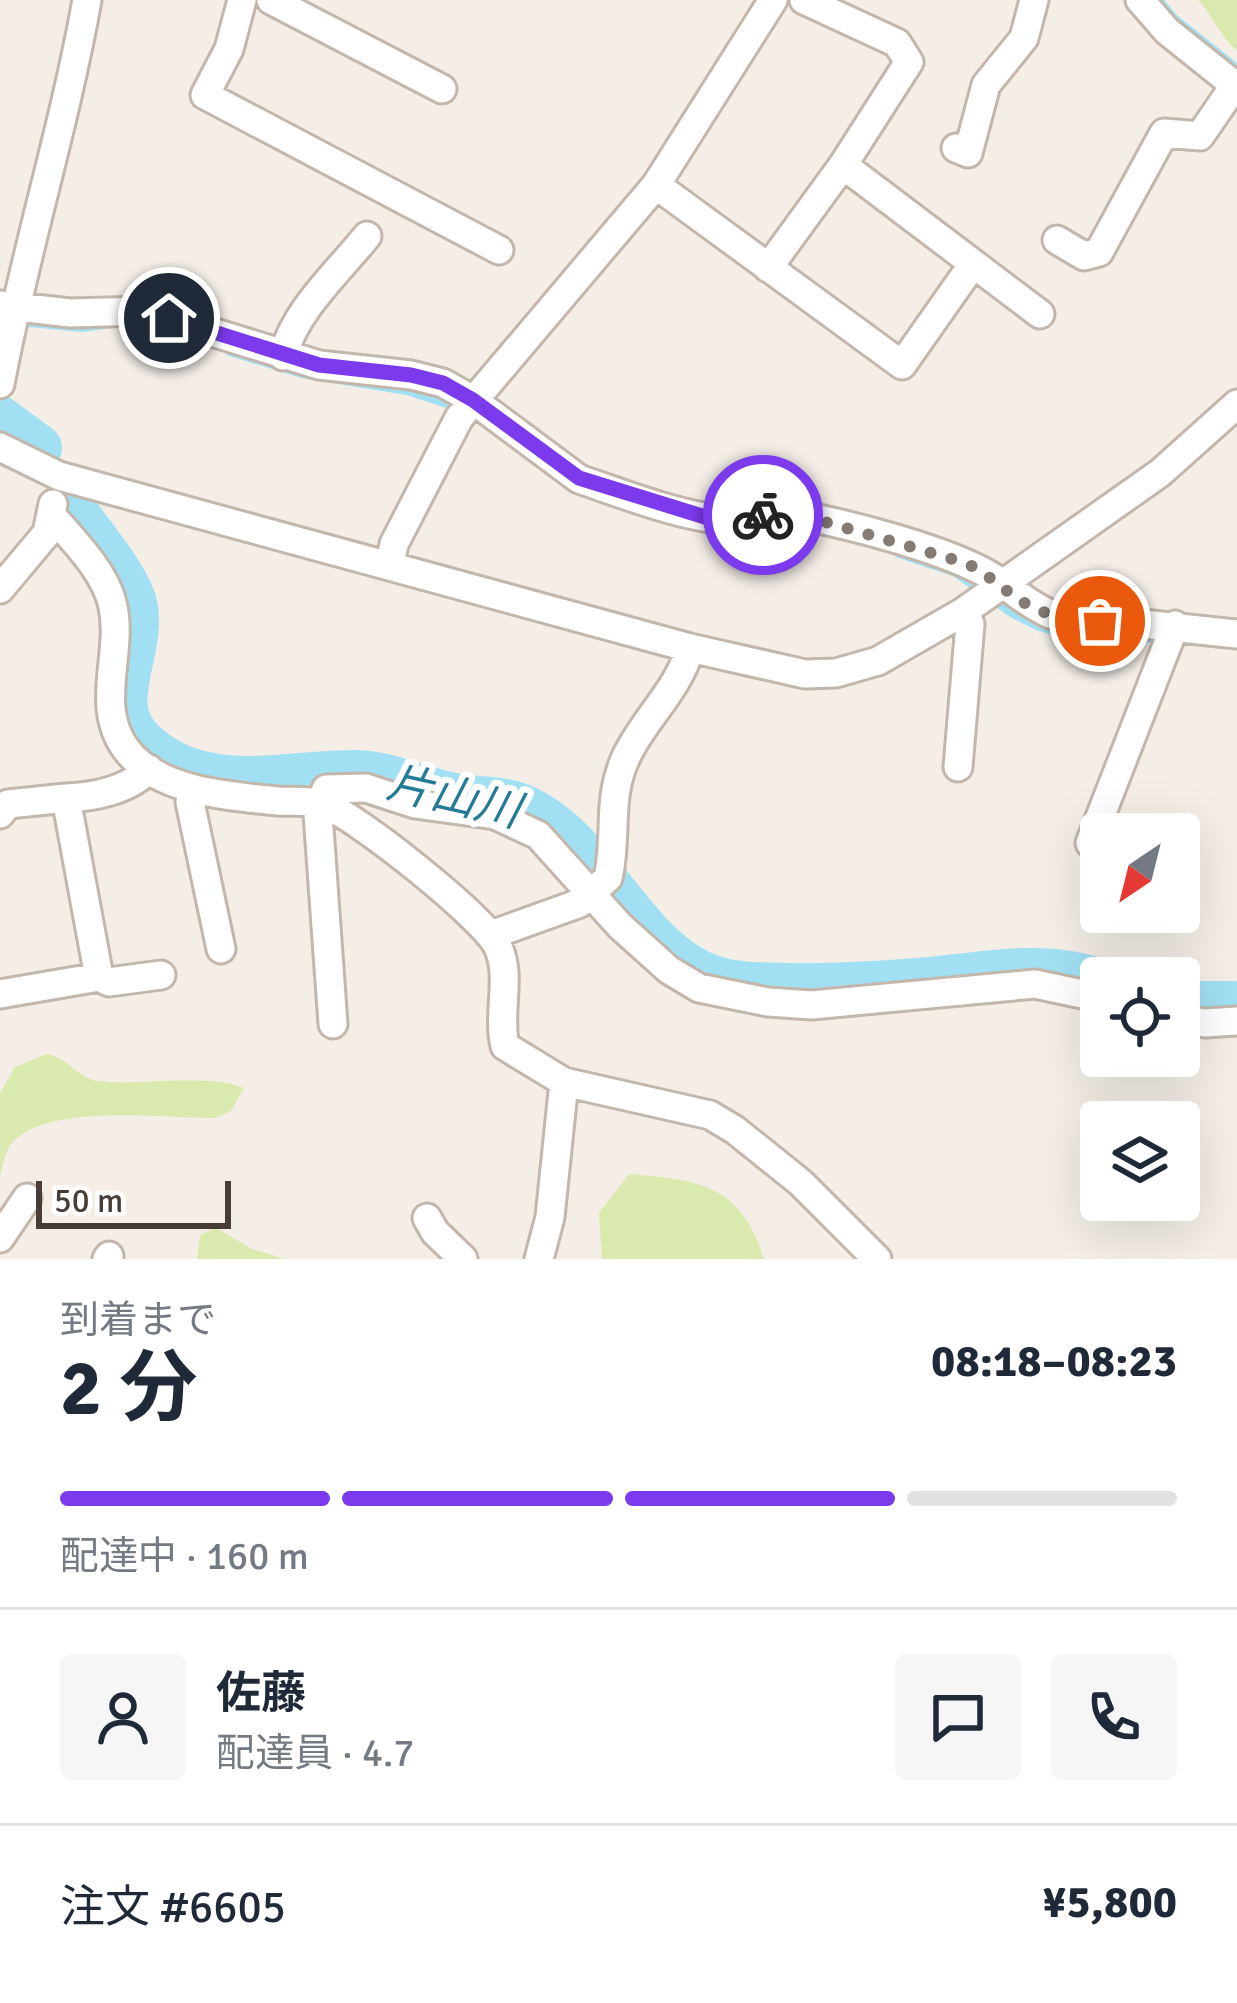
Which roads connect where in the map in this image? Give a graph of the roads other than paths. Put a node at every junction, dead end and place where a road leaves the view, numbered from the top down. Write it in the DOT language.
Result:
graph roads {
  1 [pos="87,0"];
  2 [pos="242,0"];
  3 [pos="271,0"];
  4 [pos="773,0"];
  5 [pos="804,0"];
  6 [pos="1034,0"];
  7 [pos="1140,0"];
  8 [pos="1236,86"];
  9 [pos="442,89"];
  10 [pos="956,148"];
  11 [pos="843,165"];
  12 [pos="656,185"];
  13 [pos="367,236"];
  14 [pos="1057,240"];
  15 [pos="499,250"];
  16 [pos="973,264"];
  17 [pos="768,268"];
  18 [pos="7,306"];
  19 [pos="1040,314"];
  20 [pos="283,356"];
  21 [pos="0,384"];
  22 [pos="473,400"];
  23 [pos="1236,406"];
  24 [pos="0,447"];
  25 [pos="59,476"];
  26 [pos="52,517"];
  27 [pos="391,564"];
  28 [pos="1001,585"];
  29 [pos="0,590"];
  30 [pos="963,612"];
  31 [pos="1175,625"];
  32 [pos="1237,634"];
  33 [pos="690,648"];
  34 [pos="958,767"];
  35 [pos="148,769"];
  36 [pos="192,789"];
  37 [pos="67,798"];
  38 [pos="321,803"];
  39 [pos="1102,813"];
  40 [pos="0,814"];
  41 [pos="599,889"];
  42 [pos="491,935"];
  43 [pos="221,949"];
  44 [pos="161,975"];
  45 [pos="99,976"];
  46 [pos="0,994"];
  47 [pos="1080,994"];
  48 [pos="1237,1021"];
  49 [pos="1200,1022"];
  50 [pos="333,1024"];
  51 [pos="564,1082"];
  52 [pos="27,1198"];
  53 [pos="427,1218"];
  54 [pos="0,1238"];
  55 [pos="463,1259"];
  56 [pos="539,1259"];
  57 [pos="877,1259"];
  1 -- 18 [label="street"];
  2 -- 15 [label="street"];
  3 -- 9 [label="street"];
  4 -- 12 [label="street"];
  5 -- 11 [label="street"];
  6 -- 10 [label="street"];
  7 -- 8 [label="street"];
  8 -- 14 [label="street"];
  11 -- 16 [label="street"];
  11 -- 17 [label="street"];
  12 -- 17 [label="street"];
  12 -- 22 [label="street"];
  13 -- 20 [label="street"];
  16 -- 17 [label="street"];
  16 -- 19 [label="street"];
  18 -- 20 [label="street"];
  18 -- 21 [label="street"];
  20 -- 22 [label="street"];
  22 -- 27 [label="street"];
  22 -- 28 [label="street"];
  23 -- 28 [label="street"];
  24 -- 25 [label="street"];
  25 -- 26 [label="street"];
  25 -- 27 [label="street"];
  26 -- 29 [label="street"];
  26 -- 35 [label="street"];
  27 -- 33 [label="street"];
  28 -- 30 [label="street"];
  28 -- 31 [label="street"];
  30 -- 33 [label="street"];
  30 -- 34 [label="street"];
  31 -- 32 [label="street"];
  31 -- 39 [label="street"];
  33 -- 41 [label="street"];
  35 -- 36 [label="street"];
  35 -- 37 [label="street"];
  36 -- 38 [label="street"];
  36 -- 43 [label="street"];
  37 -- 40 [label="street"];
  37 -- 45 [label="street"];
  38 -- 41 [label="street"];
  38 -- 42 [label="street"];
  38 -- 50 [label="street"];
  41 -- 42 [label="street"];
  41 -- 47 [label="street"];
  42 -- 51 [label="street"];
  44 -- 45 [label="street"];
  45 -- 46 [label="street"];
  48 -- 49 [label="street"];
  51 -- 56 [label="street"];
  51 -- 57 [label="street"];
  52 -- 54 [label="street"];
  53 -- 55 [label="street"];
}
